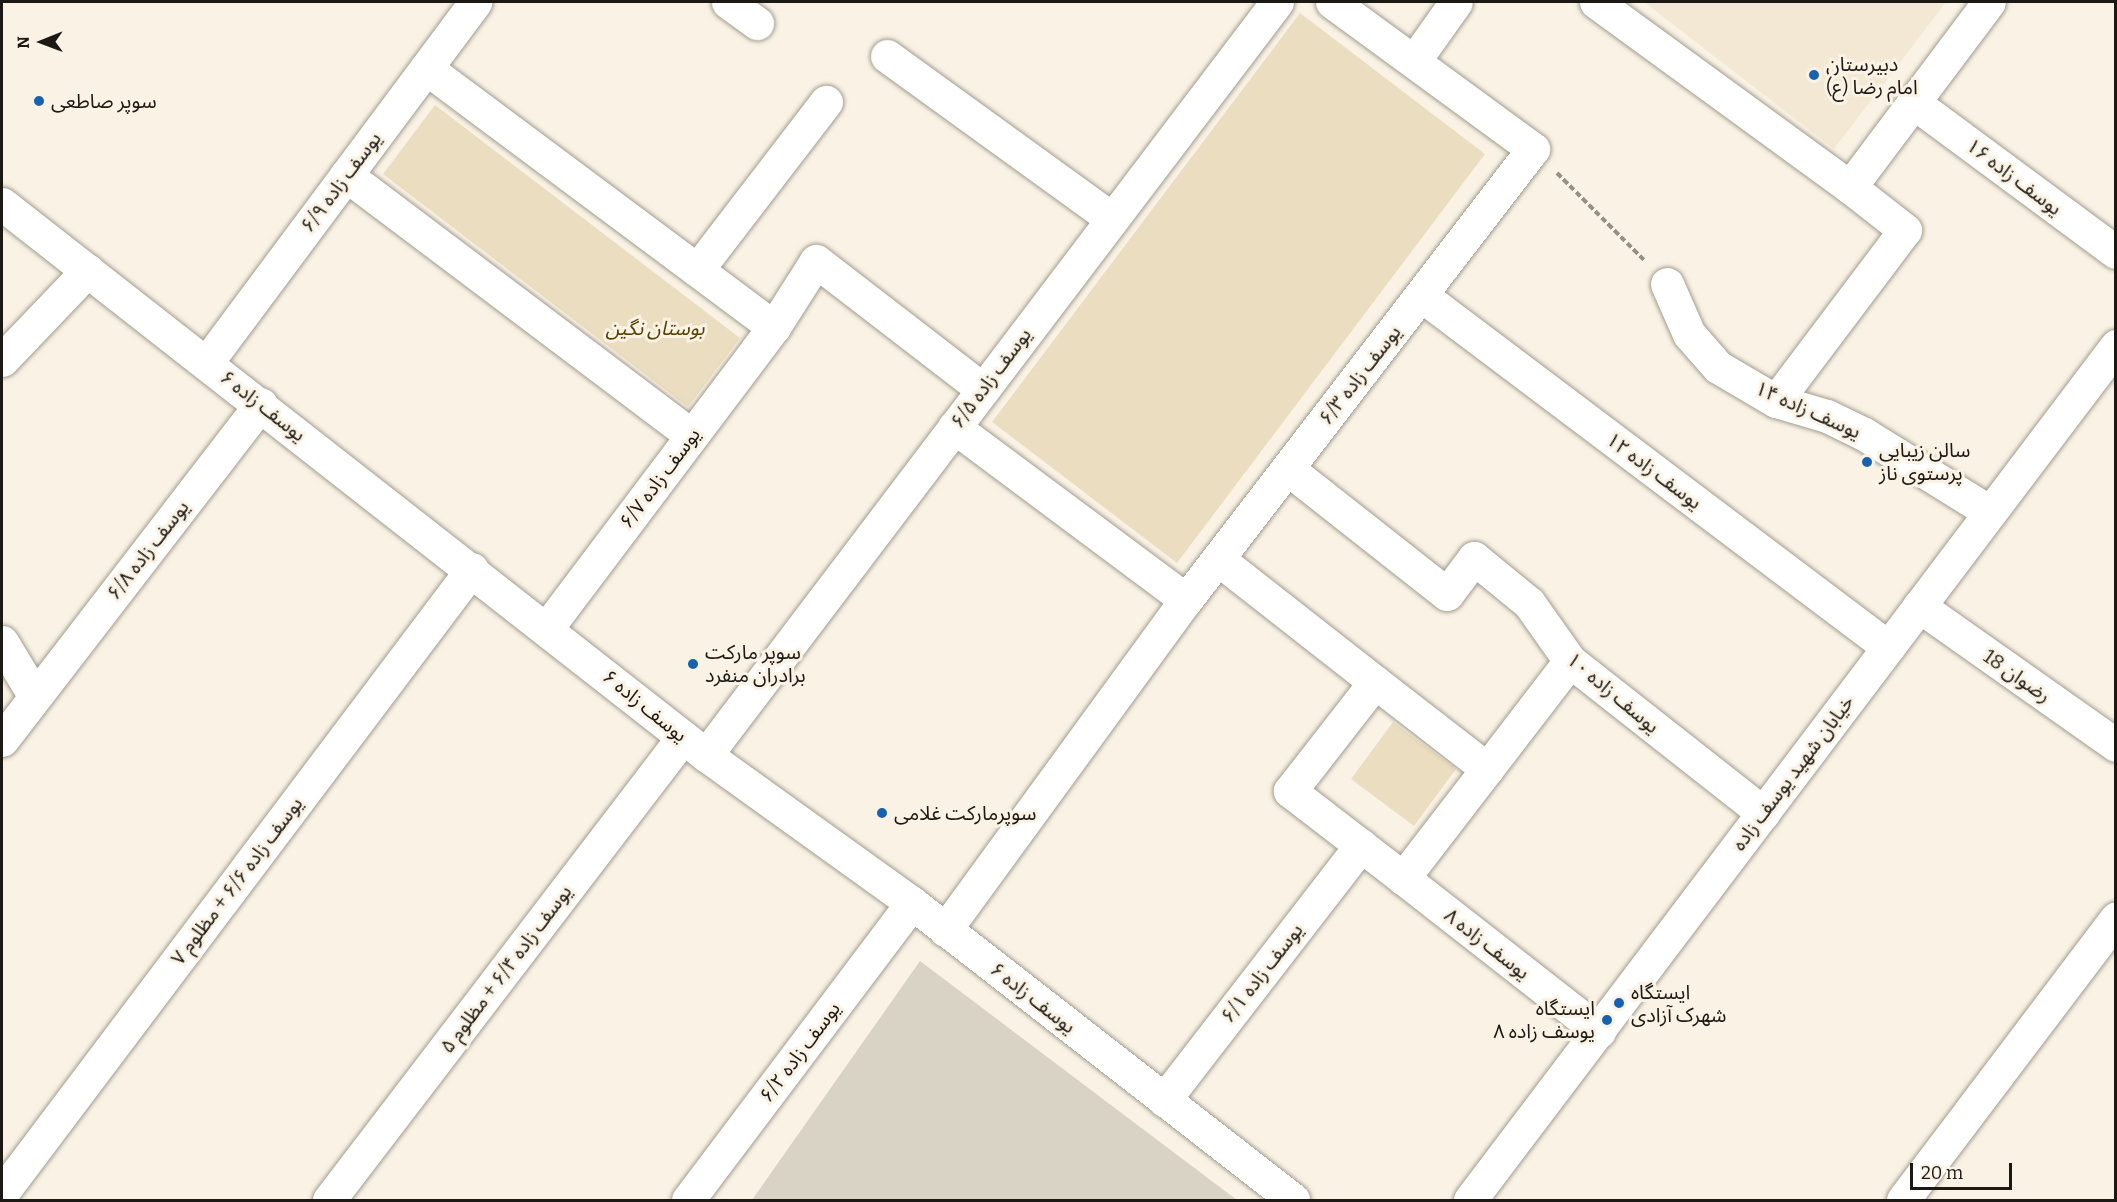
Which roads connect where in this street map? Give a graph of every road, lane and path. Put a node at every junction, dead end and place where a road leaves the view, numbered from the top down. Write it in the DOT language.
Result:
graph roads {
  1 [pos="475,2"];
  2 [pos="728,2"];
  3 [pos="1332,2"];
  4 [pos="1456,2"];
  5 [pos="1596,2"];
  6 [pos="1989,2"];
  7 [pos="1264,6"];
  8 [pos="757,23"];
  9 [pos="887,56"];
  10 [pos="1414,61"];
  11 [pos="426,68"];
  12 [pos="826,102"];
  13 [pos="1913,102"];
  14 [pos="1533,149"];
  15 [pos="346,175"];
  16 [pos="1850,186"];
  17 [pos="2,204"];
  18 [pos="1112,219"];
  19 [pos="2115,252"];
  20 [pos="88,270"];
  21 [pos="697,270"];
  22 [pos="1667,284"];
  23 [pos="1421,296"];
  24 [pos="774,327"];
  25 [pos="2115,346"];
  26 [pos="2,360"];
  27 [pos="207,362"];
  28 [pos="982,389"];
  29 [pos="1776,401"];
  30 [pos="261,404"];
  31 [pos="954,427"];
  32 [pos="692,436"];
  33 [pos="1288,469"];
  34 [pos="1990,512"];
  35 [pos="1218,559"];
  36 [pos="472,569"];
  37 [pos="1186,600"];
  38 [pos="1919,606"];
  39 [pos="547,628"];
  40 [pos="2,642"];
  41 [pos="1888,647"];
  42 [pos="1570,661"];
  43 [pos="1375,682"];
  44 [pos="34,695"];
  45 [pos="2,740"];
  46 [pos="2115,745"];
  47 [pos="695,746"];
  48 [pos="1487,769"];
  49 [pos="1763,813"];
  50 [pos="1360,845"];
  51 [pos="1403,879"];
  52 [pos="912,903"];
  53 [pos="2115,918"];
  54 [pos="945,930"];
  55 [pos="1599,1031"];
  56 [pos="1164,1100"];
  57 [pos="2,1193"];
  58 [pos="329,1200"];
  59 [pos="688,1200"];
  60 [pos="1293,1200"];
  61 [pos="1470,1200"];
  62 [pos="1903,1200"];
  1 -- 11 [label="street, یوسف زاده ۶/۹"];
  2 -- 8 [label="street"];
  3 -- 10 [label="street"];
  4 -- 10 [label="street"];
  5 -- 16 [label="street"];
  6 -- 13 [label="street"];
  7 -- 18 [label="street, یوسف زاده ۶/۵"];
  9 -- 18 [label="street"];
  10 -- 14 [label="street"];
  11 -- 15 [label="street, یوسف زاده ۶/۹"];
  11 -- 21 [label="street"];
  12 -- 21 [label="street"];
  13 -- 16 [label="street"];
  13 -- 19 [label="street, یوسف زاده ۱۶"];
  14 -- 22 [label="path"];
  14 -- 23 [label="street, یوسف زاده ۶/۳"];
  15 -- 27 [label="street, یوسف زاده ۶/۹"];
  15 -- 32 [label="street"];
  16 -- 29 [label="street"];
  17 -- 20 [label="street, یوسف زاده ۶"];
  18 -- 28 [label="street, یوسف زاده ۶/۵"];
  20 -- 26 [label="street"];
  20 -- 27 [label="street, یوسف زاده ۶"];
  21 -- 24 [label="street"];
  22 -- 29 [label="street, یوسف زاده ۱۴"];
  23 -- 33 [label="street, یوسف زاده ۶/۳"];
  23 -- 41 [label="street, یوسف زاده ۱۲"];
  24 -- 28 [label="street, یوسف زاده ۶/۷"];
  24 -- 32 [label="street, یوسف زاده ۶/۷"];
  25 -- 34 [label="street, خیابان شهید یوسف زاده"];
  27 -- 30 [label="street, یوسف زاده ۶"];
  28 -- 31 [label="street, یوسف زاده ۶/۵"];
  29 -- 34 [label="street, یوسف زاده ۱۴"];
  30 -- 36 [label="street, یوسف زاده ۶"];
  30 -- 44 [label="street, یوسف زاده ۶/۸"];
  31 -- 37 [label="street"];
  31 -- 47 [label="street, یوسف زاده ۶/۵"];
  32 -- 39 [label="street, یوسف زاده ۶/۷"];
  33 -- 35 [label="street, یوسف زاده ۶/۳"];
  33 -- 42 [label="street, یوسف زاده ۱۰"];
  34 -- 38 [label="street, خیابان شهید یوسف زاده"];
  35 -- 37 [label="street, یوسف زاده ۶/۳"];
  35 -- 43 [label="street"];
  36 -- 39 [label="street, یوسف زاده ۶"];
  36 -- 57 [label="street, یوسف زاده ۶/۶ + مظلوم ۷"];
  37 -- 54 [label="street, یوسف زاده ۶/۳"];
  38 -- 41 [label="street, خیابان شهید یوسف زاده"];
  38 -- 46 [label="street, رضوان 18"];
  39 -- 47 [label="street, یوسف زاده ۶"];
  40 -- 44 [label="street"];
  41 -- 49 [label="street, خیابان شهید یوسف زاده"];
  42 -- 48 [label="street"];
  42 -- 49 [label="street, یوسف زاده ۱۰"];
  43 -- 48 [label="street"];
  43 -- 50 [label="street, یوسف زاده ۸"];
  44 -- 45 [label="street, یوسف زاده ۶/۸"];
  47 -- 52 [label="street, یوسف زاده ۶"];
  47 -- 58 [label="street, یوسف زاده ۶/۴ + مظلوم ۵"];
  48 -- 51 [label="street"];
  49 -- 55 [label="street, خیابان شهید یوسف زاده"];
  50 -- 51 [label="street, یوسف زاده ۸"];
  50 -- 56 [label="street, یوسف زاده ۶/۱"];
  51 -- 55 [label="street, یوسف زاده ۸"];
  52 -- 54 [label="street, یوسف زاده ۶"];
  52 -- 59 [label="street, یوسف زاده ۶/۲"];
  53 -- 62 [label="street"];
  54 -- 56 [label="street, یوسف زاده ۶"];
  55 -- 61 [label="street, خیابان شهید یوسف زاده"];
  56 -- 60 [label="street, یوسف زاده ۶"];
}
